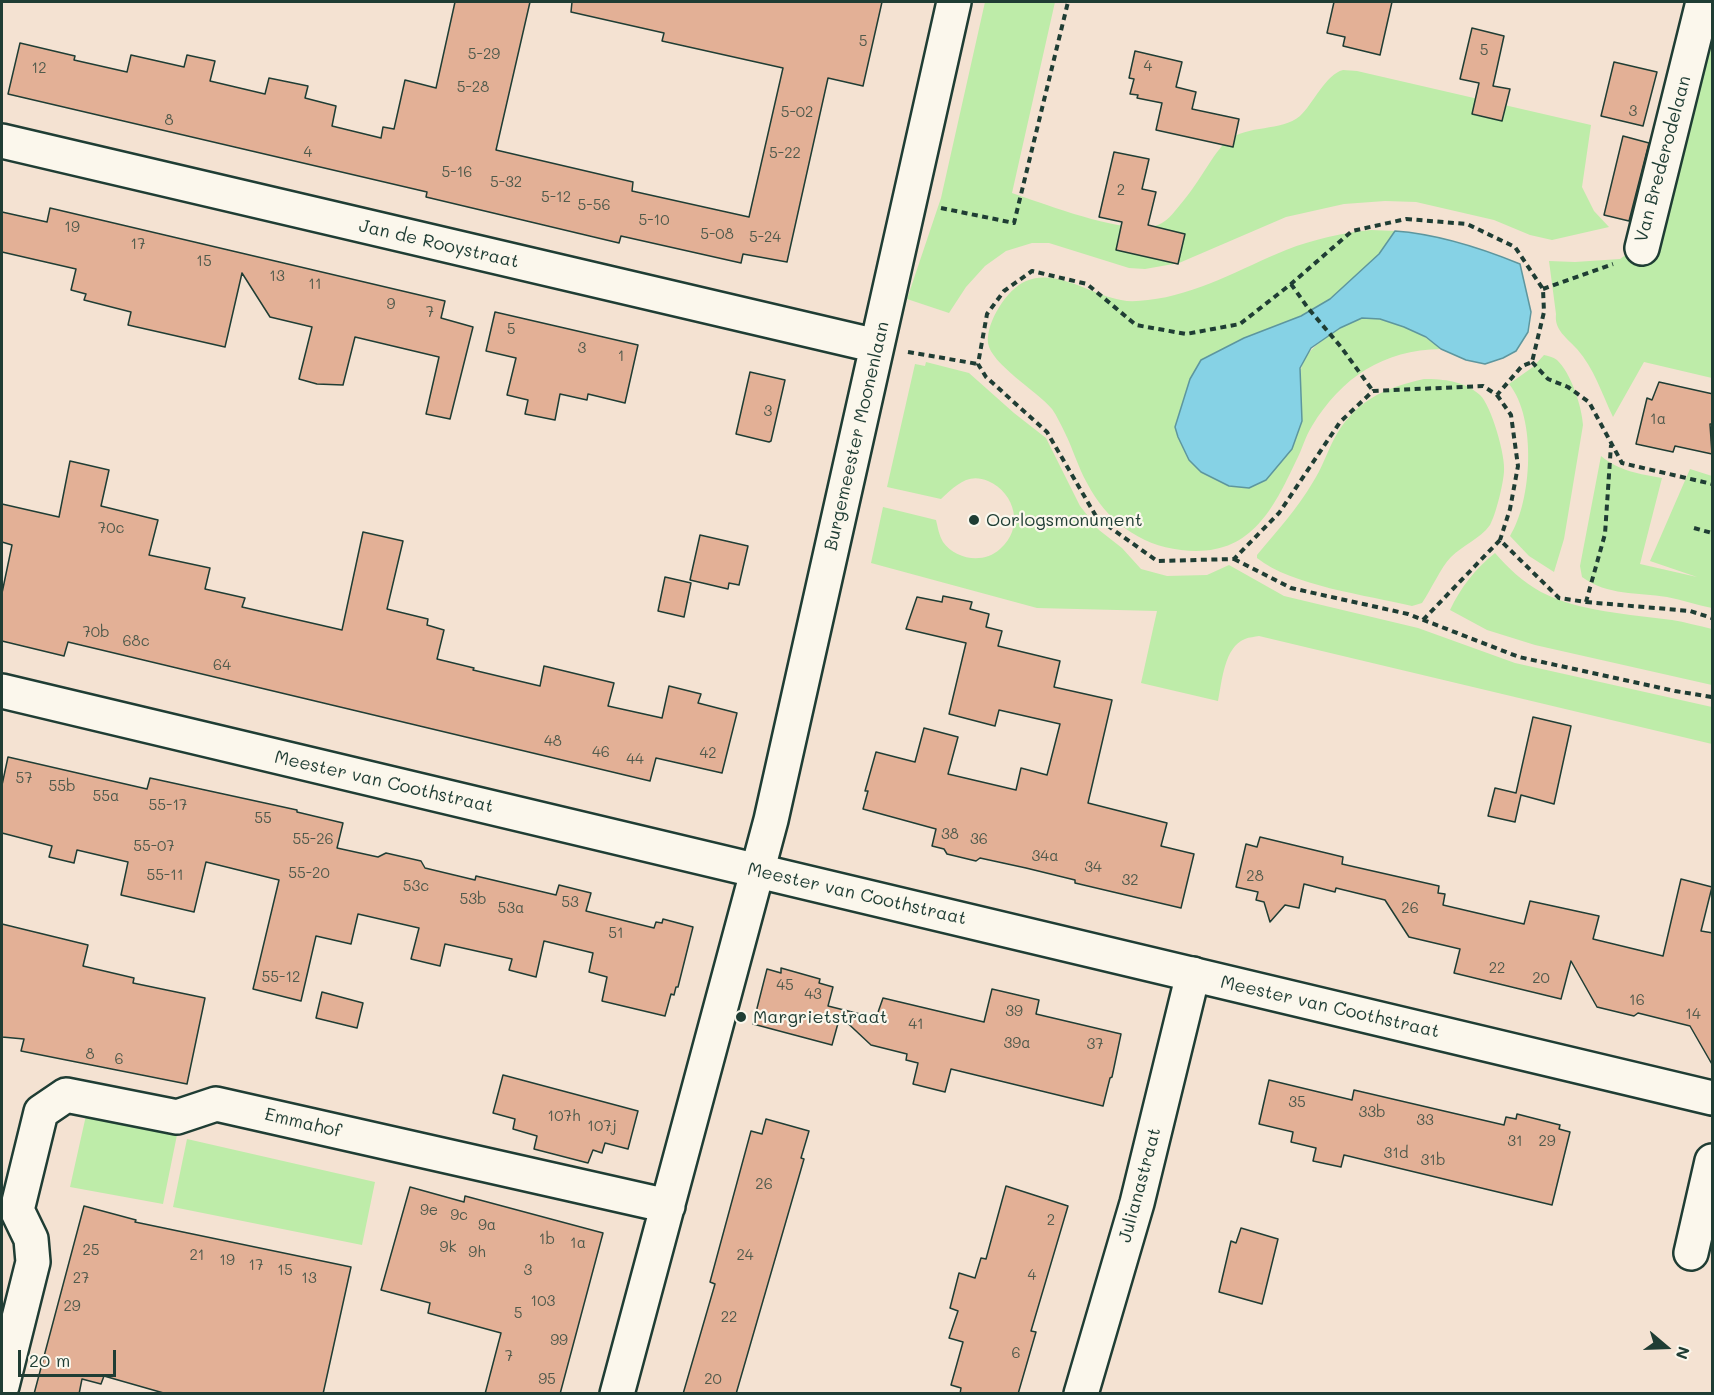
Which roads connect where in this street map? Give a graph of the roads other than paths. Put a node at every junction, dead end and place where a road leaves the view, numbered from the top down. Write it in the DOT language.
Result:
graph roads {
  1 [pos="954,2"];
  2 [pos="1703,2"];
  3 [pos="2,141"];
  4 [pos="1642,248"];
  5 [pos="876,346"];
  6 [pos="2,690"];
  7 [pos="757,869"];
  8 [pos="1193,974"];
  9 [pos="1713,1098"];
  10 [pos="1713,1161"];
  11 [pos="668,1206"];
  12 [pos="9,1212"];
  13 [pos="1691,1253"];
  14 [pos="5,1372"];
  15 [pos="617,1394"];
  16 [pos="1081,1394"];
  1 -- 5 [label="street, Burgemeester Moonenlaan"];
  2 -- 4 [label="street, Van Brederodelaan"];
  3 -- 5 [label="street, Jan de Rooystraat"];
  5 -- 7 [label="street, Burgemeester Moonenlaan"];
  6 -- 7 [label="street, Meester van Coothstraat"];
  7 -- 8 [label="street, Meester van Coothstraat"];
  7 -- 11 [label="street"];
  8 -- 9 [label="street, Meester van Coothstraat"];
  8 -- 16 [label="street, Julianastraat"];
  10 -- 13 [label="street"];
  11 -- 12 [label="street, Emmahof"];
  11 -- 15 [label="street"];
  12 -- 14 [label="street, Emmahof"];
}
